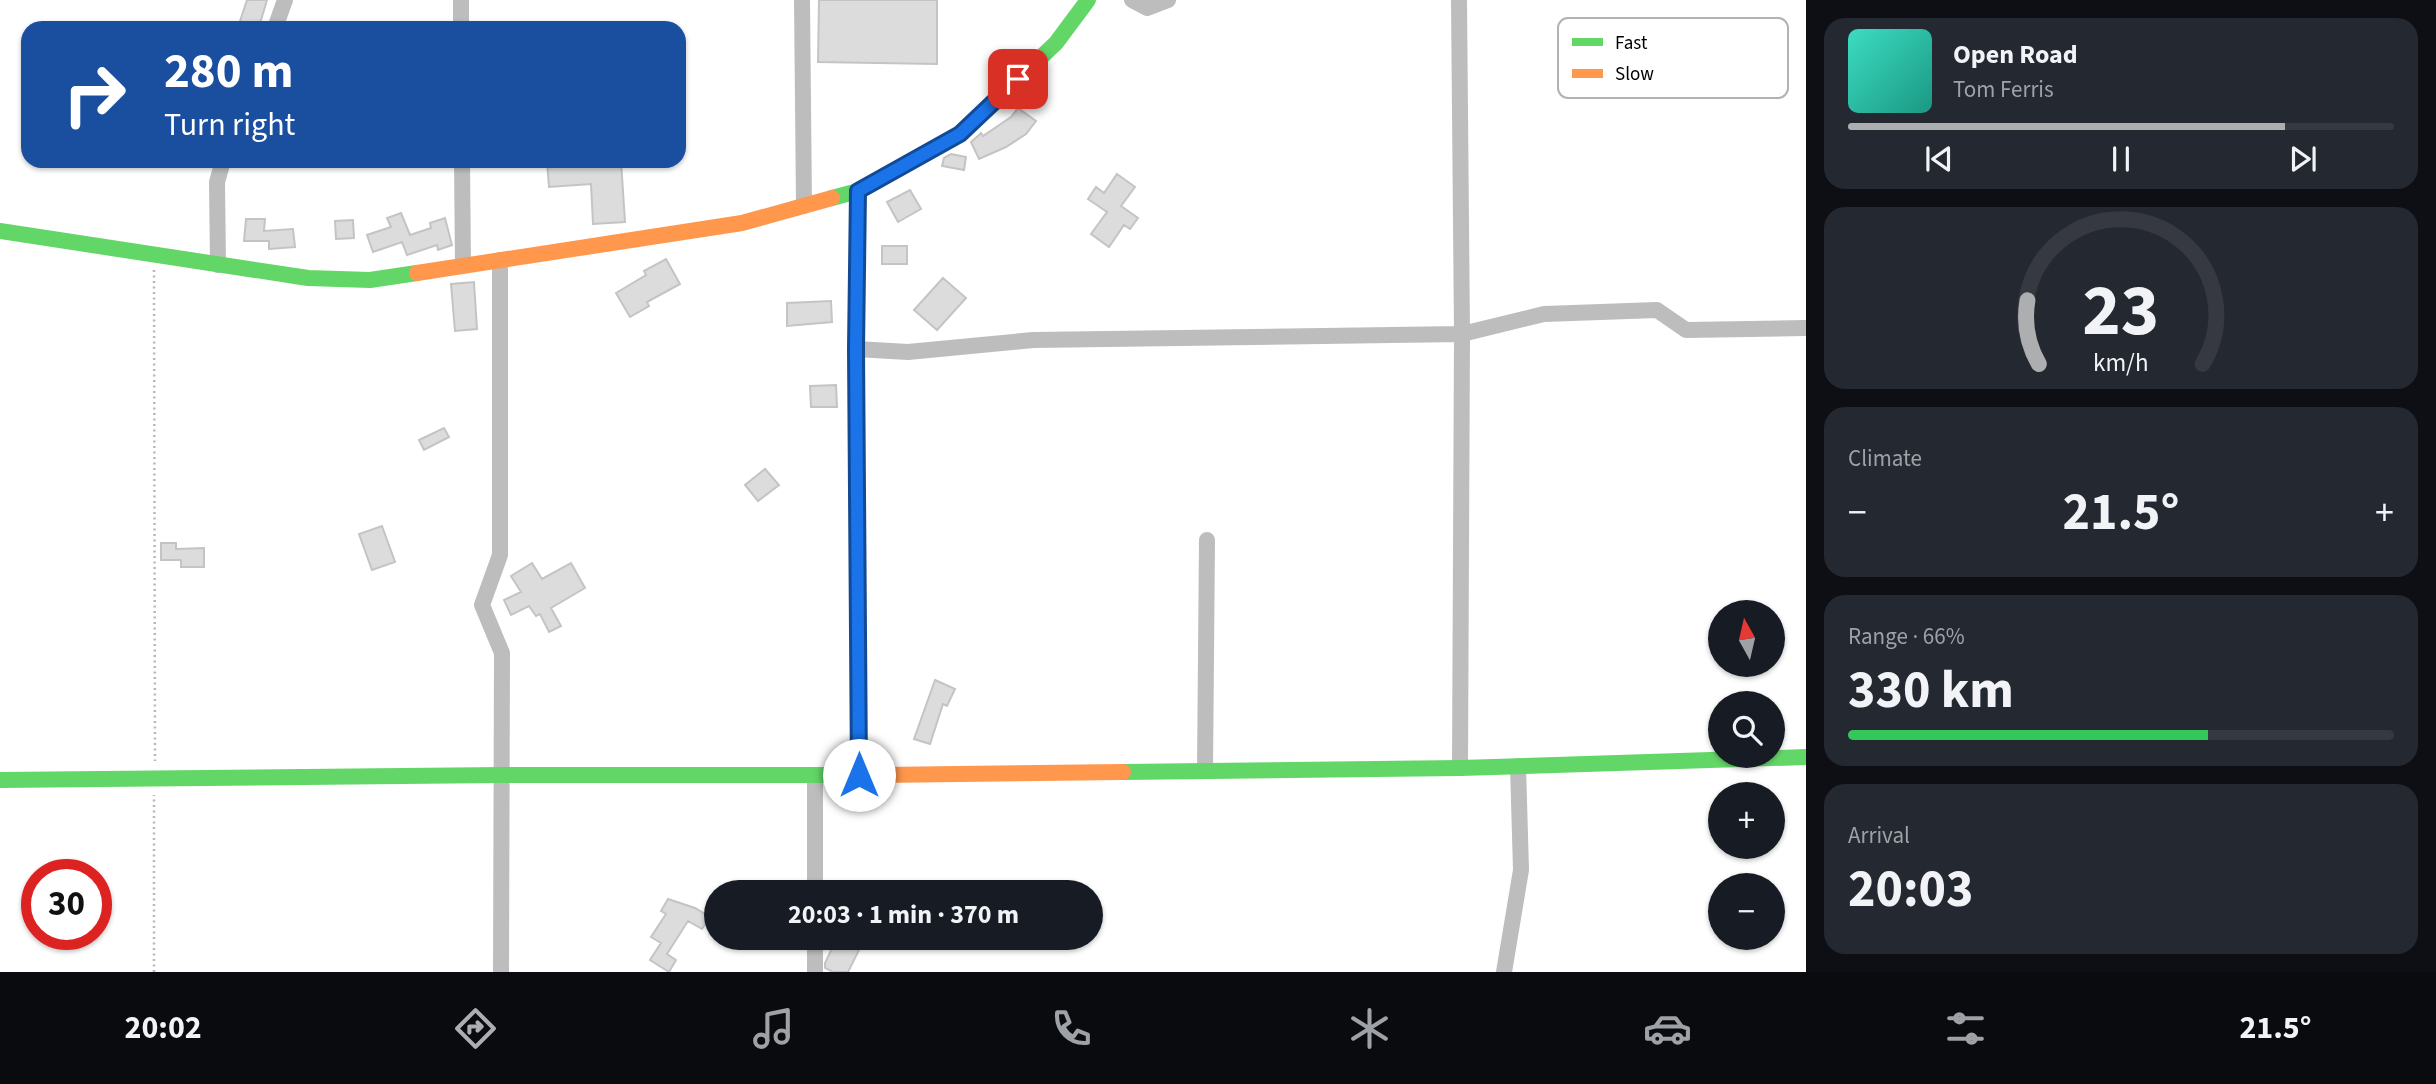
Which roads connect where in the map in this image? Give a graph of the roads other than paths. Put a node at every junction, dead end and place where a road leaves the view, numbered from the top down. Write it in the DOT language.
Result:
graph roads {
  1 [pos="285,0"];
  2 [pos="461,0"];
  3 [pos="802,0"];
  4 [pos="1088,0"];
  5 [pos="1132,0"];
  6 [pos="1168,0"];
  7 [pos="1459,0"];
  8 [pos="278,21"];
  9 [pos="461,21"];
  10 [pos="221,168"];
  11 [pos="462,168"];
  12 [pos="858,191"];
  13 [pos="804,206"];
  14 [pos="0,231"];
  15 [pos="500,260"];
  16 [pos="218,265"];
  17 [pos="463,266"];
  18 [pos="1806,328"];
  19 [pos="1462,334"];
  20 [pos="856,349"];
  21 [pos="1207,540"];
  22 [pos="1806,757"];
  23 [pos="1518,766"];
  24 [pos="1460,768"];
  25 [pos="1205,771"];
  26 [pos="501,775"];
  27 [pos="815,775"];
  28 [pos="859,775"];
  29 [pos="0,779"];
  30 [pos="815,880"];
  31 [pos="815,950"];
  32 [pos="501,972"];
  33 [pos="815,972"];
  34 [pos="1504,972"];
  1 -- 8 [label="street"];
  2 -- 9 [label="street"];
  3 -- 13 [label="street"];
  4 -- 12 [label="street"];
  5 -- 6 [label="street"];
  7 -- 19 [label="street"];
  10 -- 16 [label="street"];
  11 -- 17 [label="street"];
  12 -- 13 [label="street"];
  12 -- 20 [label="street"];
  13 -- 15 [label="street"];
  14 -- 16 [label="street"];
  15 -- 17 [label="street"];
  15 -- 26 [label="street"];
  16 -- 17 [label="street"];
  18 -- 19 [label="street"];
  19 -- 20 [label="street"];
  19 -- 24 [label="street"];
  20 -- 28 [label="street"];
  21 -- 25 [label="street"];
  22 -- 23 [label="street"];
  23 -- 24 [label="street"];
  23 -- 34 [label="street"];
  24 -- 25 [label="street"];
  25 -- 28 [label="street"];
  26 -- 27 [label="street"];
  26 -- 29 [label="street"];
  26 -- 32 [label="street"];
  27 -- 28 [label="street"];
  27 -- 30 [label="street"];
  31 -- 33 [label="street"];
}
